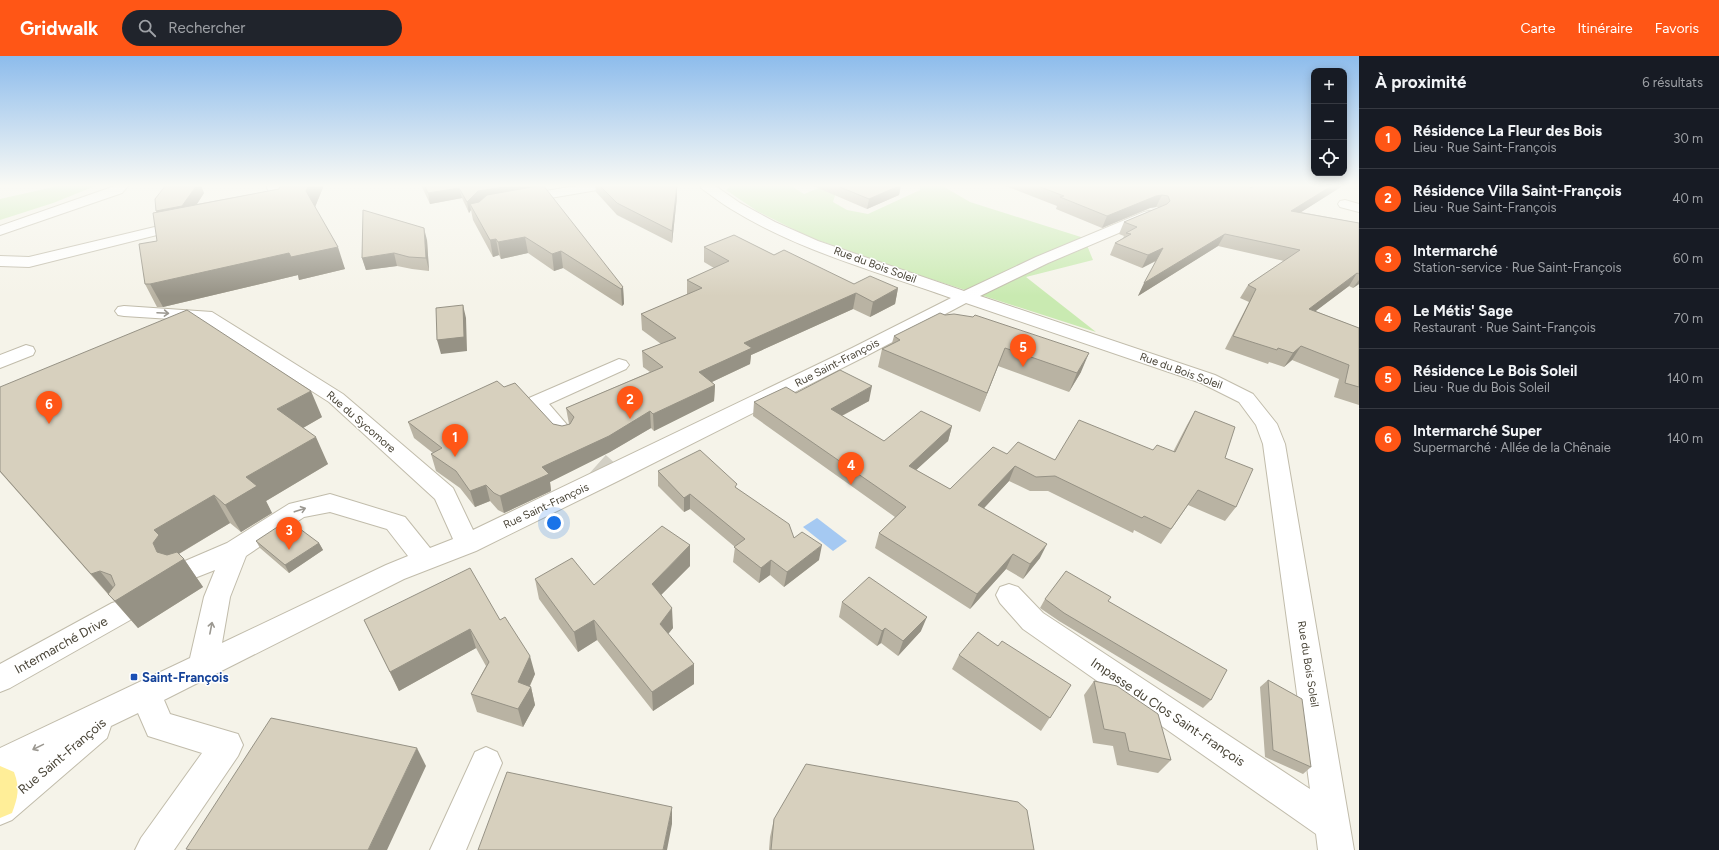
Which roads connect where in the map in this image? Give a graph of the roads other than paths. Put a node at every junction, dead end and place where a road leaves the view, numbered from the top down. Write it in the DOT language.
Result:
graph roads {
  1 [pos="26,222"];
  2 [pos="196,222"];
  3 [pos="766,222"];
  4 [pos="1132,222"];
  5 [pos="0,231"];
  6 [pos="0,262"];
  7 [pos="964,297"];
  8 [pos="124,311"];
  9 [pos="26,351"];
  10 [pos="0,362"];
  11 [pos="619,365"];
  12 [pos="564,434"];
  13 [pos="467,544"];
  14 [pos="236,550"];
  15 [pos="425,560"];
  16 [pos="187,571"];
  17 [pos="1009,595"];
  18 [pos="122,611"];
  19 [pos="203,666"];
  20 [pos="0,679"];
  21 [pos="135,699"];
  22 [pos="486,763"];
  23 [pos="0,765"];
  24 [pos="0,782"];
  25 [pos="0,801"];
  26 [pos="0,808"];
  27 [pos="1334,837"];
  28 [pos="153,850"];
  29 [pos="448,850"];
  1 -- 5 [label="street"];
  2 -- 6 [label="street"];
  3 -- 7 [label="street, Rue du Bois Soleil"];
  4 -- 7 [label="street, Rue Saint-François"];
  7 -- 13 [label="street, Rue Saint-François"];
  7 -- 27 [label="street, Rue du Bois Soleil"];
  8 -- 13 [label="street, Rue du Sycomore, one-way"];
  9 -- 10 [label="street"];
  11 -- 12 [label="street"];
  13 -- 15 [label="street, Rue Saint-François"];
  14 -- 15 [label="street, one-way"];
  14 -- 16 [label="street"];
  19 -- 14 [label="street, one-way"];
  15 -- 19 [label="street, Rue Saint-François"];
  17 -- 27 [label="street, Impasse du Clos Saint-François"];
  18 -- 20 [label="street, Intermarché Drive"];
  19 -- 21 [label="street, Rue Saint-François"];
  21 -- 23 [label="street, Rue Saint-François, one-way"];
  21 -- 26 [label="street, Rue Saint-François"];
  21 -- 28 [label="street"];
  22 -- 29 [label="street"];
  24 -- 25 [label="main road"];
}
